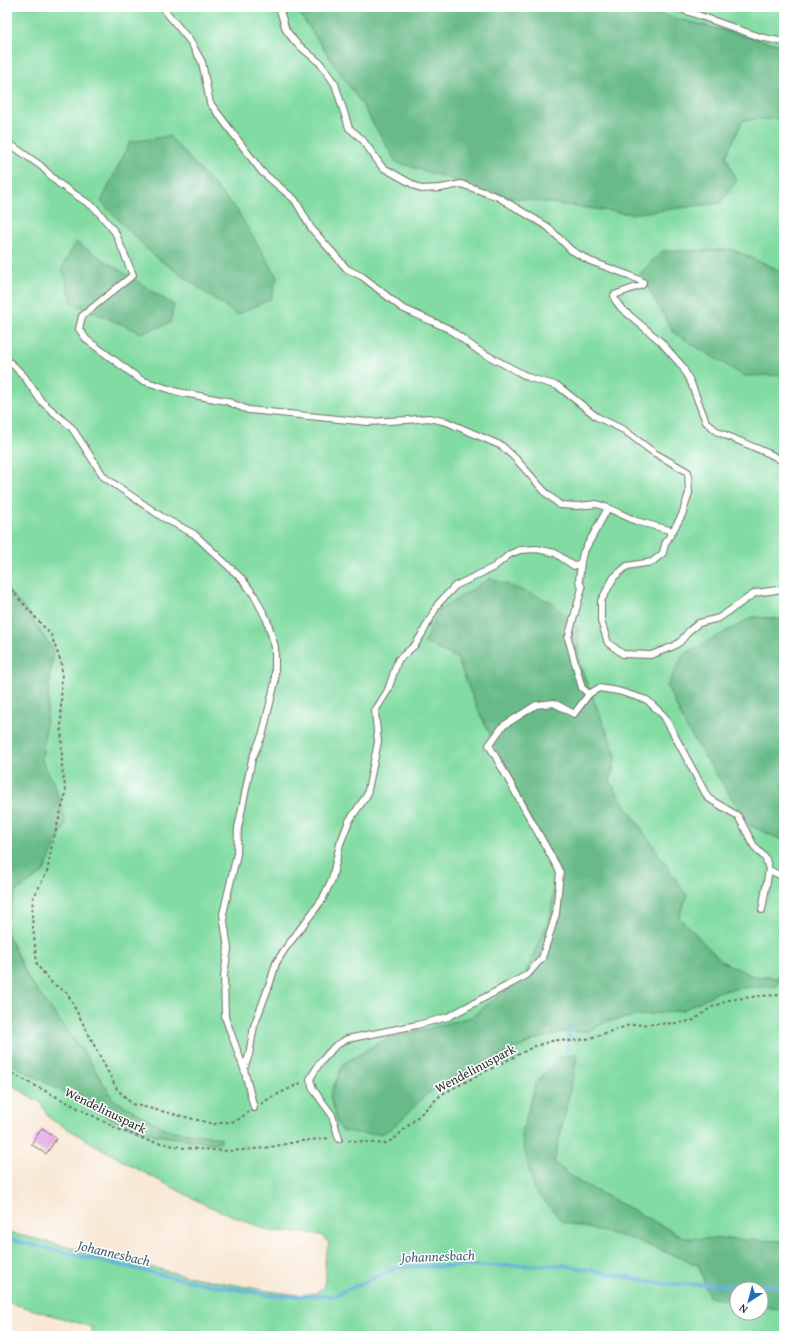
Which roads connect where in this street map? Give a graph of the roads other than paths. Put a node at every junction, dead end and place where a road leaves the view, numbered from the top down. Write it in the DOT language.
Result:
graph roads {
  1 [pos="163,7"];
  2 [pos="279,7"];
  3 [pos="675,7"];
  4 [pos="784,42"];
  5 [pos="7,142"];
  6 [pos="7,360"];
  7 [pos="784,462"];
  8 [pos="608,508"];
  9 [pos="674,531"];
  10 [pos="580,562"];
  11 [pos="784,588"];
  12 [pos="589,694"];
  13 [pos="769,870"];
  14 [pos="784,877"];
  15 [pos="762,910"];
  16 [pos="244,1069"];
  17 [pos="254,1108"];
  18 [pos="340,1140"];
  1 -- 9 [label="lane"];
  2 -- 7 [label="lane"];
  3 -- 4 [label="lane"];
  5 -- 8 [label="lane"];
  6 -- 16 [label="lane"];
  8 -- 9 [label="lane"];
  8 -- 10 [label="lane"];
  9 -- 11 [label="lane"];
  10 -- 12 [label="lane"];
  10 -- 16 [label="lane"];
  12 -- 13 [label="lane"];
  12 -- 18 [label="lane"];
  13 -- 14 [label="lane"];
  13 -- 15 [label="lane"];
  16 -- 17 [label="lane"];
}
